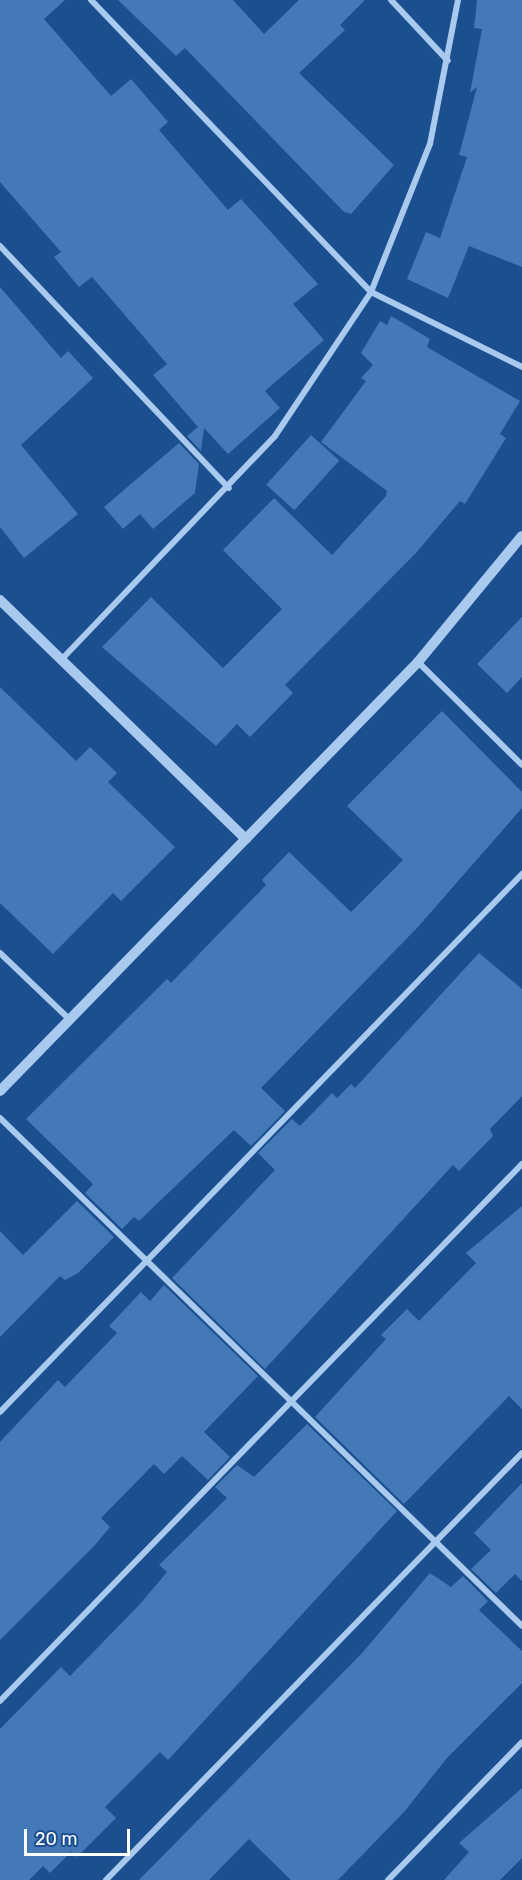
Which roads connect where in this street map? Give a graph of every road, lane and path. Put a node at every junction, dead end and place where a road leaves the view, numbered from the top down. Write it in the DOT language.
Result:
graph roads {
  1 [pos="91,0"];
  2 [pos="391,0"];
  3 [pos="458,0"];
  4 [pos="448,61"];
  5 [pos="0,246"];
  6 [pos="371,292"];
  7 [pos="522,367"];
  8 [pos="229,488"];
  9 [pos="522,536"];
  10 [pos="0,600"];
  11 [pos="61,660"];
  12 [pos="418,662"];
  13 [pos="522,765"];
  14 [pos="246,839"];
  15 [pos="522,874"];
  16 [pos="0,953"];
  17 [pos="70,1020"];
  18 [pos="0,1091"];
  19 [pos="0,1118"];
  20 [pos="522,1164"];
  21 [pos="148,1260"];
  22 [pos="290,1402"];
  23 [pos="0,1412"];
  24 [pos="522,1453"];
  25 [pos="437,1541"];
  26 [pos="522,1626"];
  27 [pos="0,1701"];
  28 [pos="522,1742"];
  29 [pos="106,1880"];
  30 [pos="388,1880"];
  1 -- 6 [label="street"];
  2 -- 4 [label="street"];
  3 -- 4 [label="street"];
  4 -- 6 [label="street"];
  5 -- 8 [label="street"];
  6 -- 7 [label="street"];
  6 -- 8 [label="street"];
  8 -- 11 [label="street"];
  9 -- 12 [label="street"];
  10 -- 11 [label="street"];
  11 -- 14 [label="street"];
  12 -- 13 [label="street"];
  12 -- 14 [label="street"];
  14 -- 17 [label="street"];
  15 -- 21 [label="street"];
  16 -- 17 [label="street"];
  17 -- 18 [label="street"];
  19 -- 21 [label="street"];
  20 -- 22 [label="street"];
  21 -- 22 [label="street"];
  21 -- 23 [label="street"];
  22 -- 25 [label="street"];
  22 -- 27 [label="street"];
  24 -- 25 [label="street"];
  25 -- 26 [label="street"];
  25 -- 29 [label="street"];
  28 -- 30 [label="street"];
}
